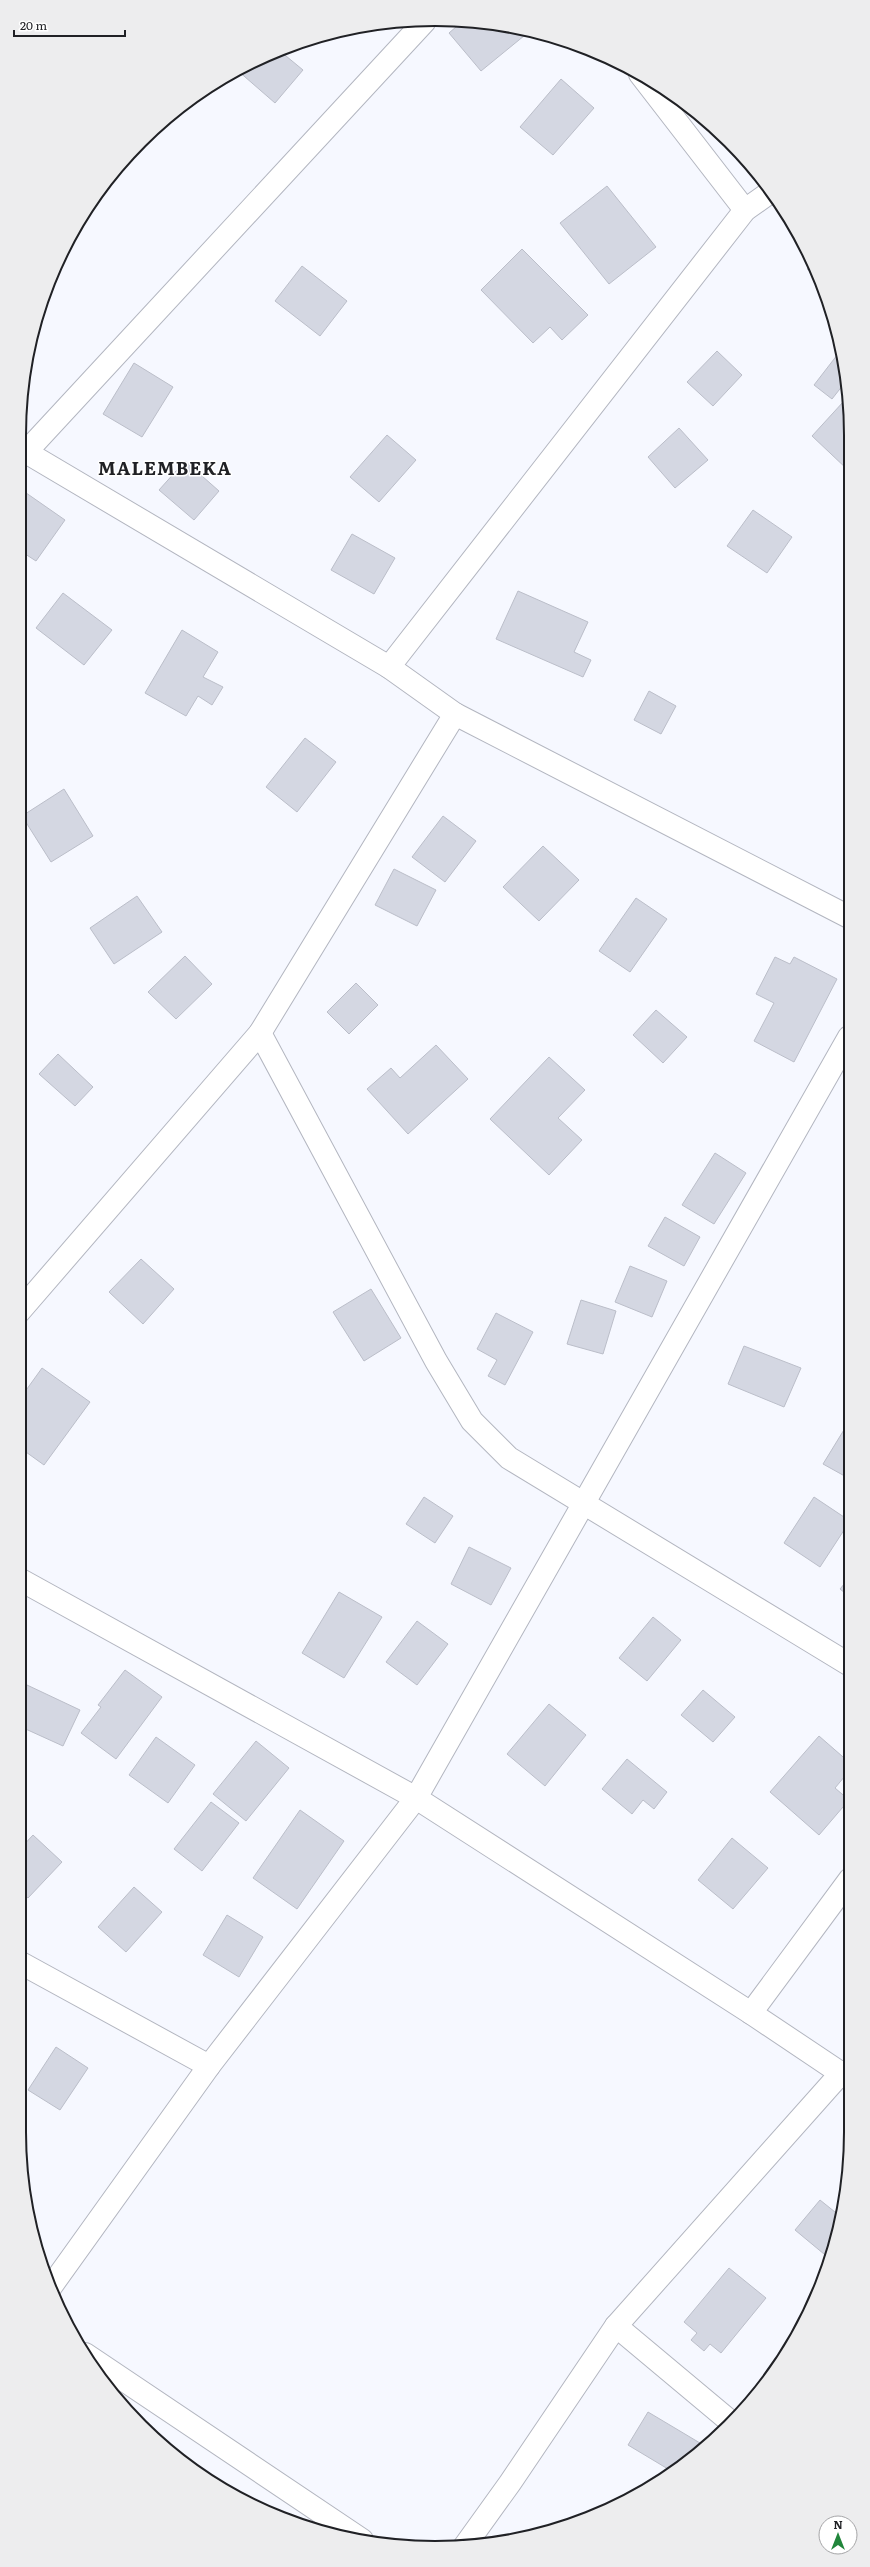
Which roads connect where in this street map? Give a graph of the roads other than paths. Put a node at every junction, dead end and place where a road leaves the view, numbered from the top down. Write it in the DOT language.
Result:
graph roads {
  1 [pos="420,27"];
  2 [pos="651,88"];
  3 [pos="766,195"];
  4 [pos="745,210"];
  5 [pos="26,447"];
  6 [pos="26,452"];
  7 [pos="389,667"];
  8 [pos="455,714"];
  9 [pos="844,914"];
  10 [pos="260,1034"];
  11 [pos="844,1046"];
  12 [pos="26,1304"];
  13 [pos="586,1503"];
  14 [pos="26,1583"];
  15 [pos="844,1661"];
  16 [pos="416,1798"];
  17 [pos="844,1887"];
  18 [pos="26,1966"];
  19 [pos="751,2013"];
  20 [pos="209,2066"];
  21 [pos="844,2075"];
  22 [pos="844,2078"];
  23 [pos="54,2282"];
  24 [pos="616,2326"];
  25 [pos="97,2362"];
  26 [pos="727,2418"];
  27 [pos="350,2532"];
  28 [pos="469,2539"];
  1 -- 5 [label="street"];
  2 -- 4 [label="street"];
  3 -- 4 [label="street"];
  4 -- 7 [label="street"];
  6 -- 7 [label="street"];
  7 -- 8 [label="street"];
  8 -- 9 [label="street"];
  8 -- 10 [label="street"];
  10 -- 12 [label="street"];
  10 -- 13 [label="street"];
  11 -- 13 [label="street"];
  13 -- 15 [label="street"];
  13 -- 16 [label="street"];
  14 -- 16 [label="street"];
  16 -- 19 [label="street"];
  16 -- 20 [label="street"];
  17 -- 19 [label="street"];
  18 -- 20 [label="street"];
  19 -- 21 [label="street"];
  20 -- 23 [label="street"];
  22 -- 24 [label="street"];
  24 -- 26 [label="street"];
  24 -- 28 [label="street"];
  25 -- 27 [label="street"];
}
